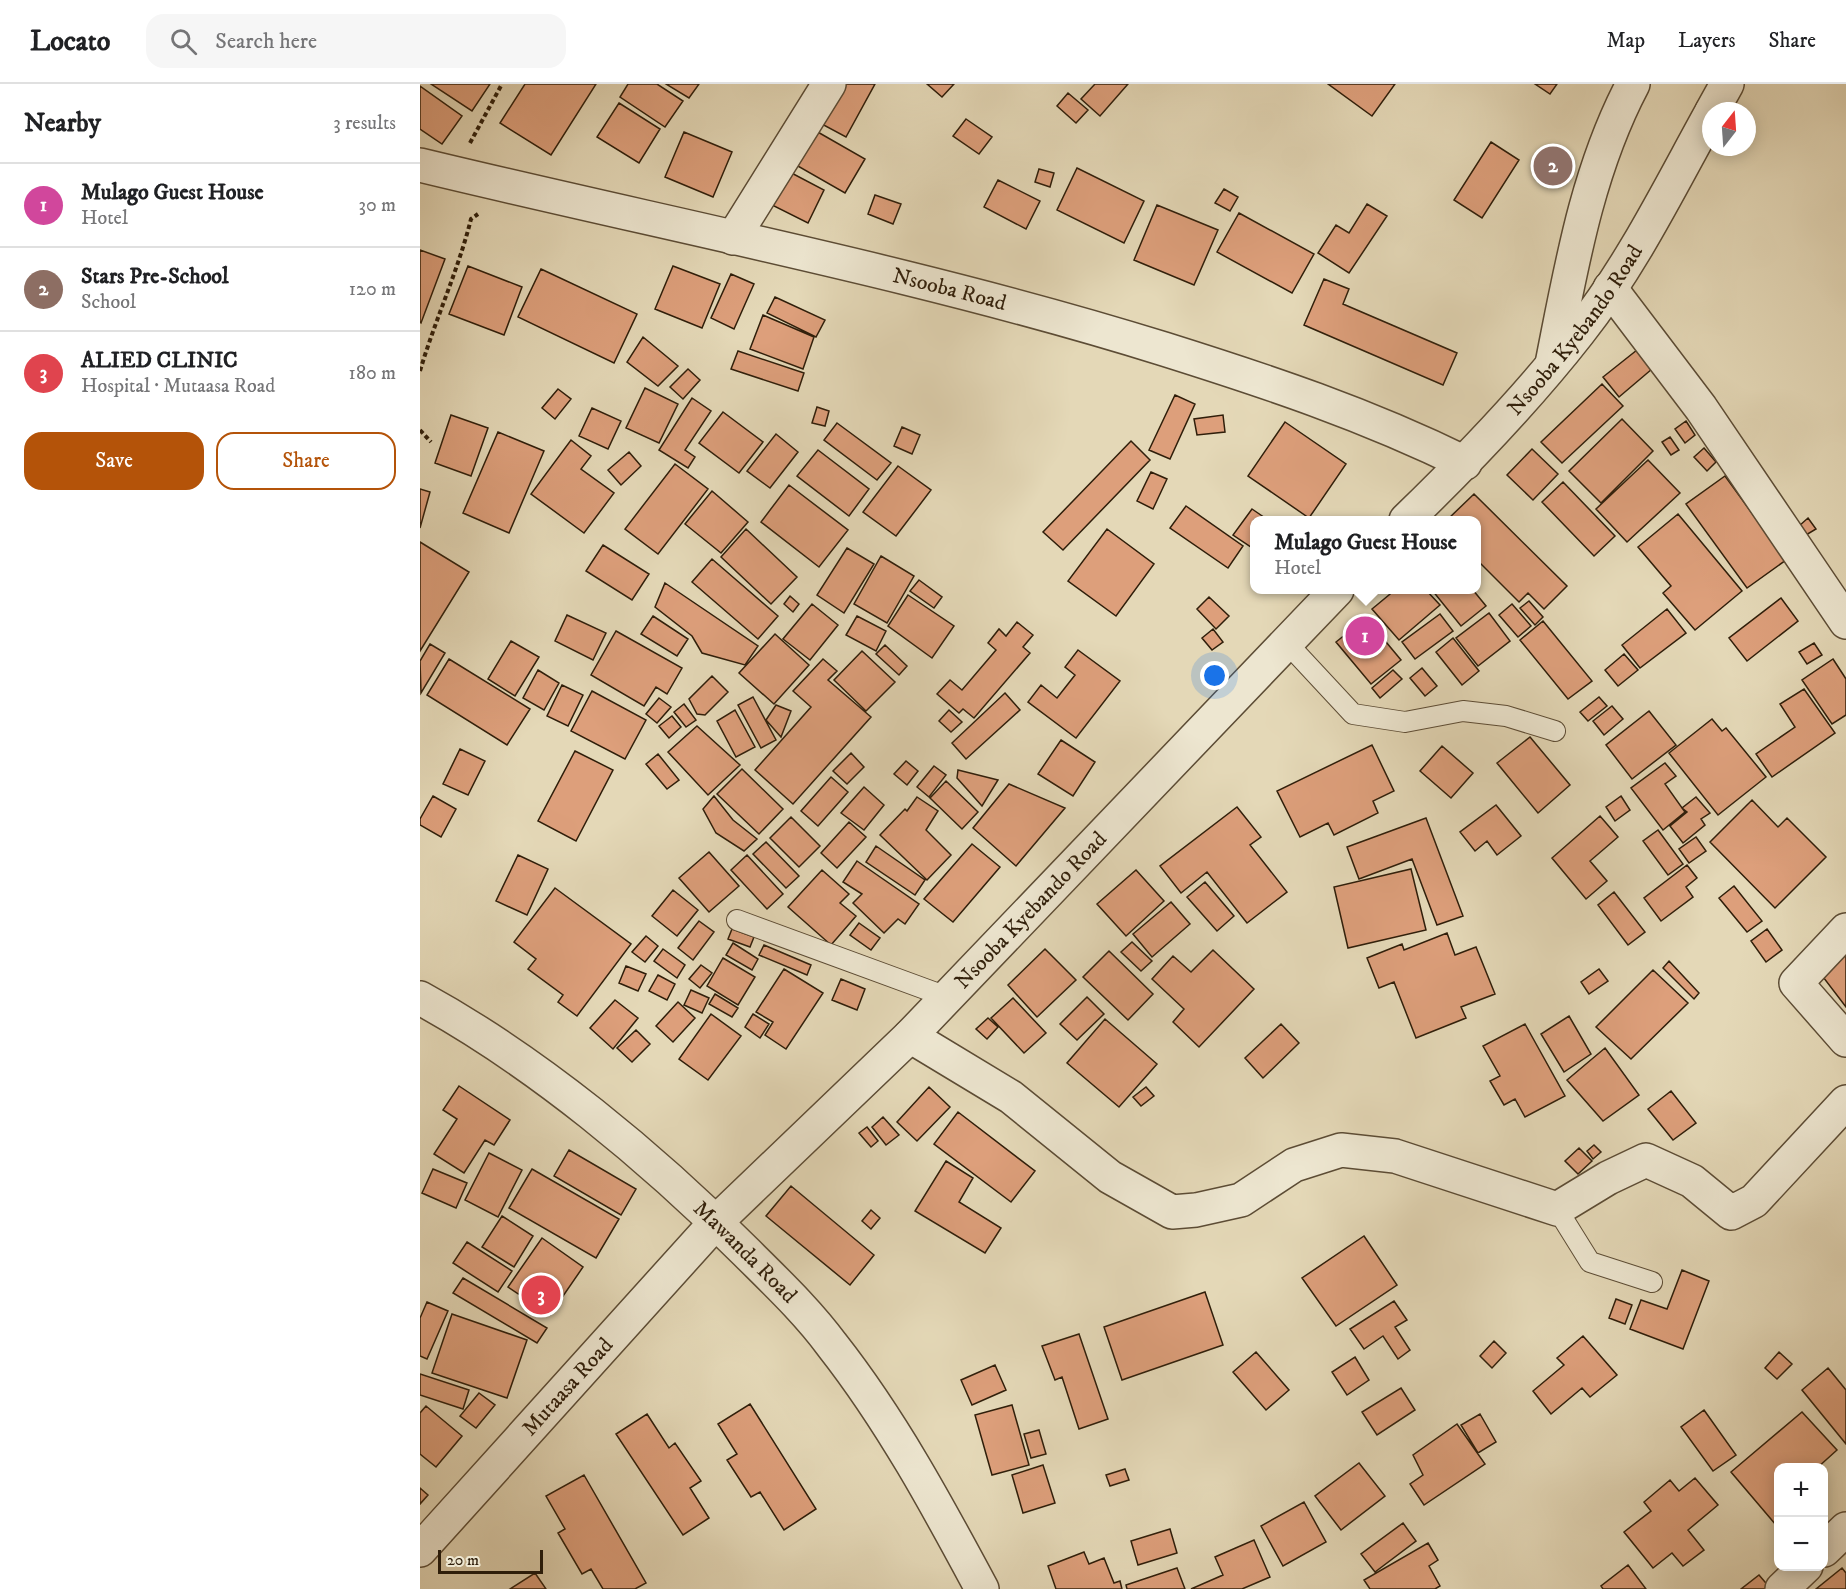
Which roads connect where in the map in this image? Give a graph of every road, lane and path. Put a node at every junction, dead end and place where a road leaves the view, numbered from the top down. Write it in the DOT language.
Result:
graph roads {
  1 [pos="502,84"];
  2 [pos="829,84"];
  3 [pos="1633,84"];
  4 [pos="1727,84"];
  5 [pos="1717,102"];
  6 [pos="1702,130"];
  7 [pos="420,165"];
  8 [pos="454,173"];
  9 [pos="515,188"];
  10 [pos="733,238"];
  11 [pos="1610,288"];
  12 [pos="1552,364"];
  13 [pos="420,371"];
  14 [pos="420,429"];
  15 [pos="431,442"];
  16 [pos="1465,463"];
  17 [pos="1410,516"];
  18 [pos="1333,594"];
  19 [pos="1846,622"];
  20 [pos="1286,642"];
  21 [pos="1555,731"];
  22 [pos="737,920"];
  23 [pos="1846,930"];
  24 [pos="947,997"];
  25 [pos="420,998"];
  26 [pos="910,1036"];
  27 [pos="1846,1040"];
  28 [pos="1846,1102"];
  29 [pos="1557,1209"];
  30 [pos="716,1222"];
  31 [pos="1652,1282"];
  32 [pos="1846,1529"];
  33 [pos="1828,1546"];
  34 [pos="420,1550"];
  35 [pos="1801,1571"];
  36 [pos="982,1589"];
  37 [pos="1782,1589"];
  1 -- 8 [label="path"];
  2 -- 10 [label="street"];
  3 -- 12 [label="street"];
  4 -- 5 [label="street, Nsooba Kyebando Road"];
  6 -- 11 [label="street, Nsooba Kyebando Road"];
  7 -- 8 [label="street, Nsooba Road"];
  8 -- 9 [label="street, Nsooba Road"];
  9 -- 10 [label="street, Nsooba Road"];
  9 -- 13 [label="path"];
  10 -- 16 [label="street, Nsooba Road"];
  11 -- 12 [label="street, Nsooba Kyebando Road"];
  11 -- 19 [label="street"];
  12 -- 16 [label="street, Nsooba Kyebando Road"];
  14 -- 15 [label="path"];
  16 -- 17 [label="street, Nsooba Kyebando Road"];
  18 -- 20 [label="street, Nsooba Kyebando Road"];
  20 -- 21 [label="lane"];
  20 -- 24 [label="street, Nsooba Kyebando Road"];
  22 -- 24 [label="lane"];
  23 -- 27 [label="street"];
  24 -- 26 [label="street, Nsooba Kyebando Road"];
  25 -- 30 [label="street, Mawanda Road"];
  26 -- 29 [label="street"];
  26 -- 30 [label="street, Nsooba Kyebando Road"];
  28 -- 29 [label="street"];
  29 -- 31 [label="lane"];
  30 -- 34 [label="street, Mutaasa Road"];
  30 -- 36 [label="street, Mawanda Road"];
  32 -- 33 [label="street"];
  35 -- 37 [label="street"];
}
